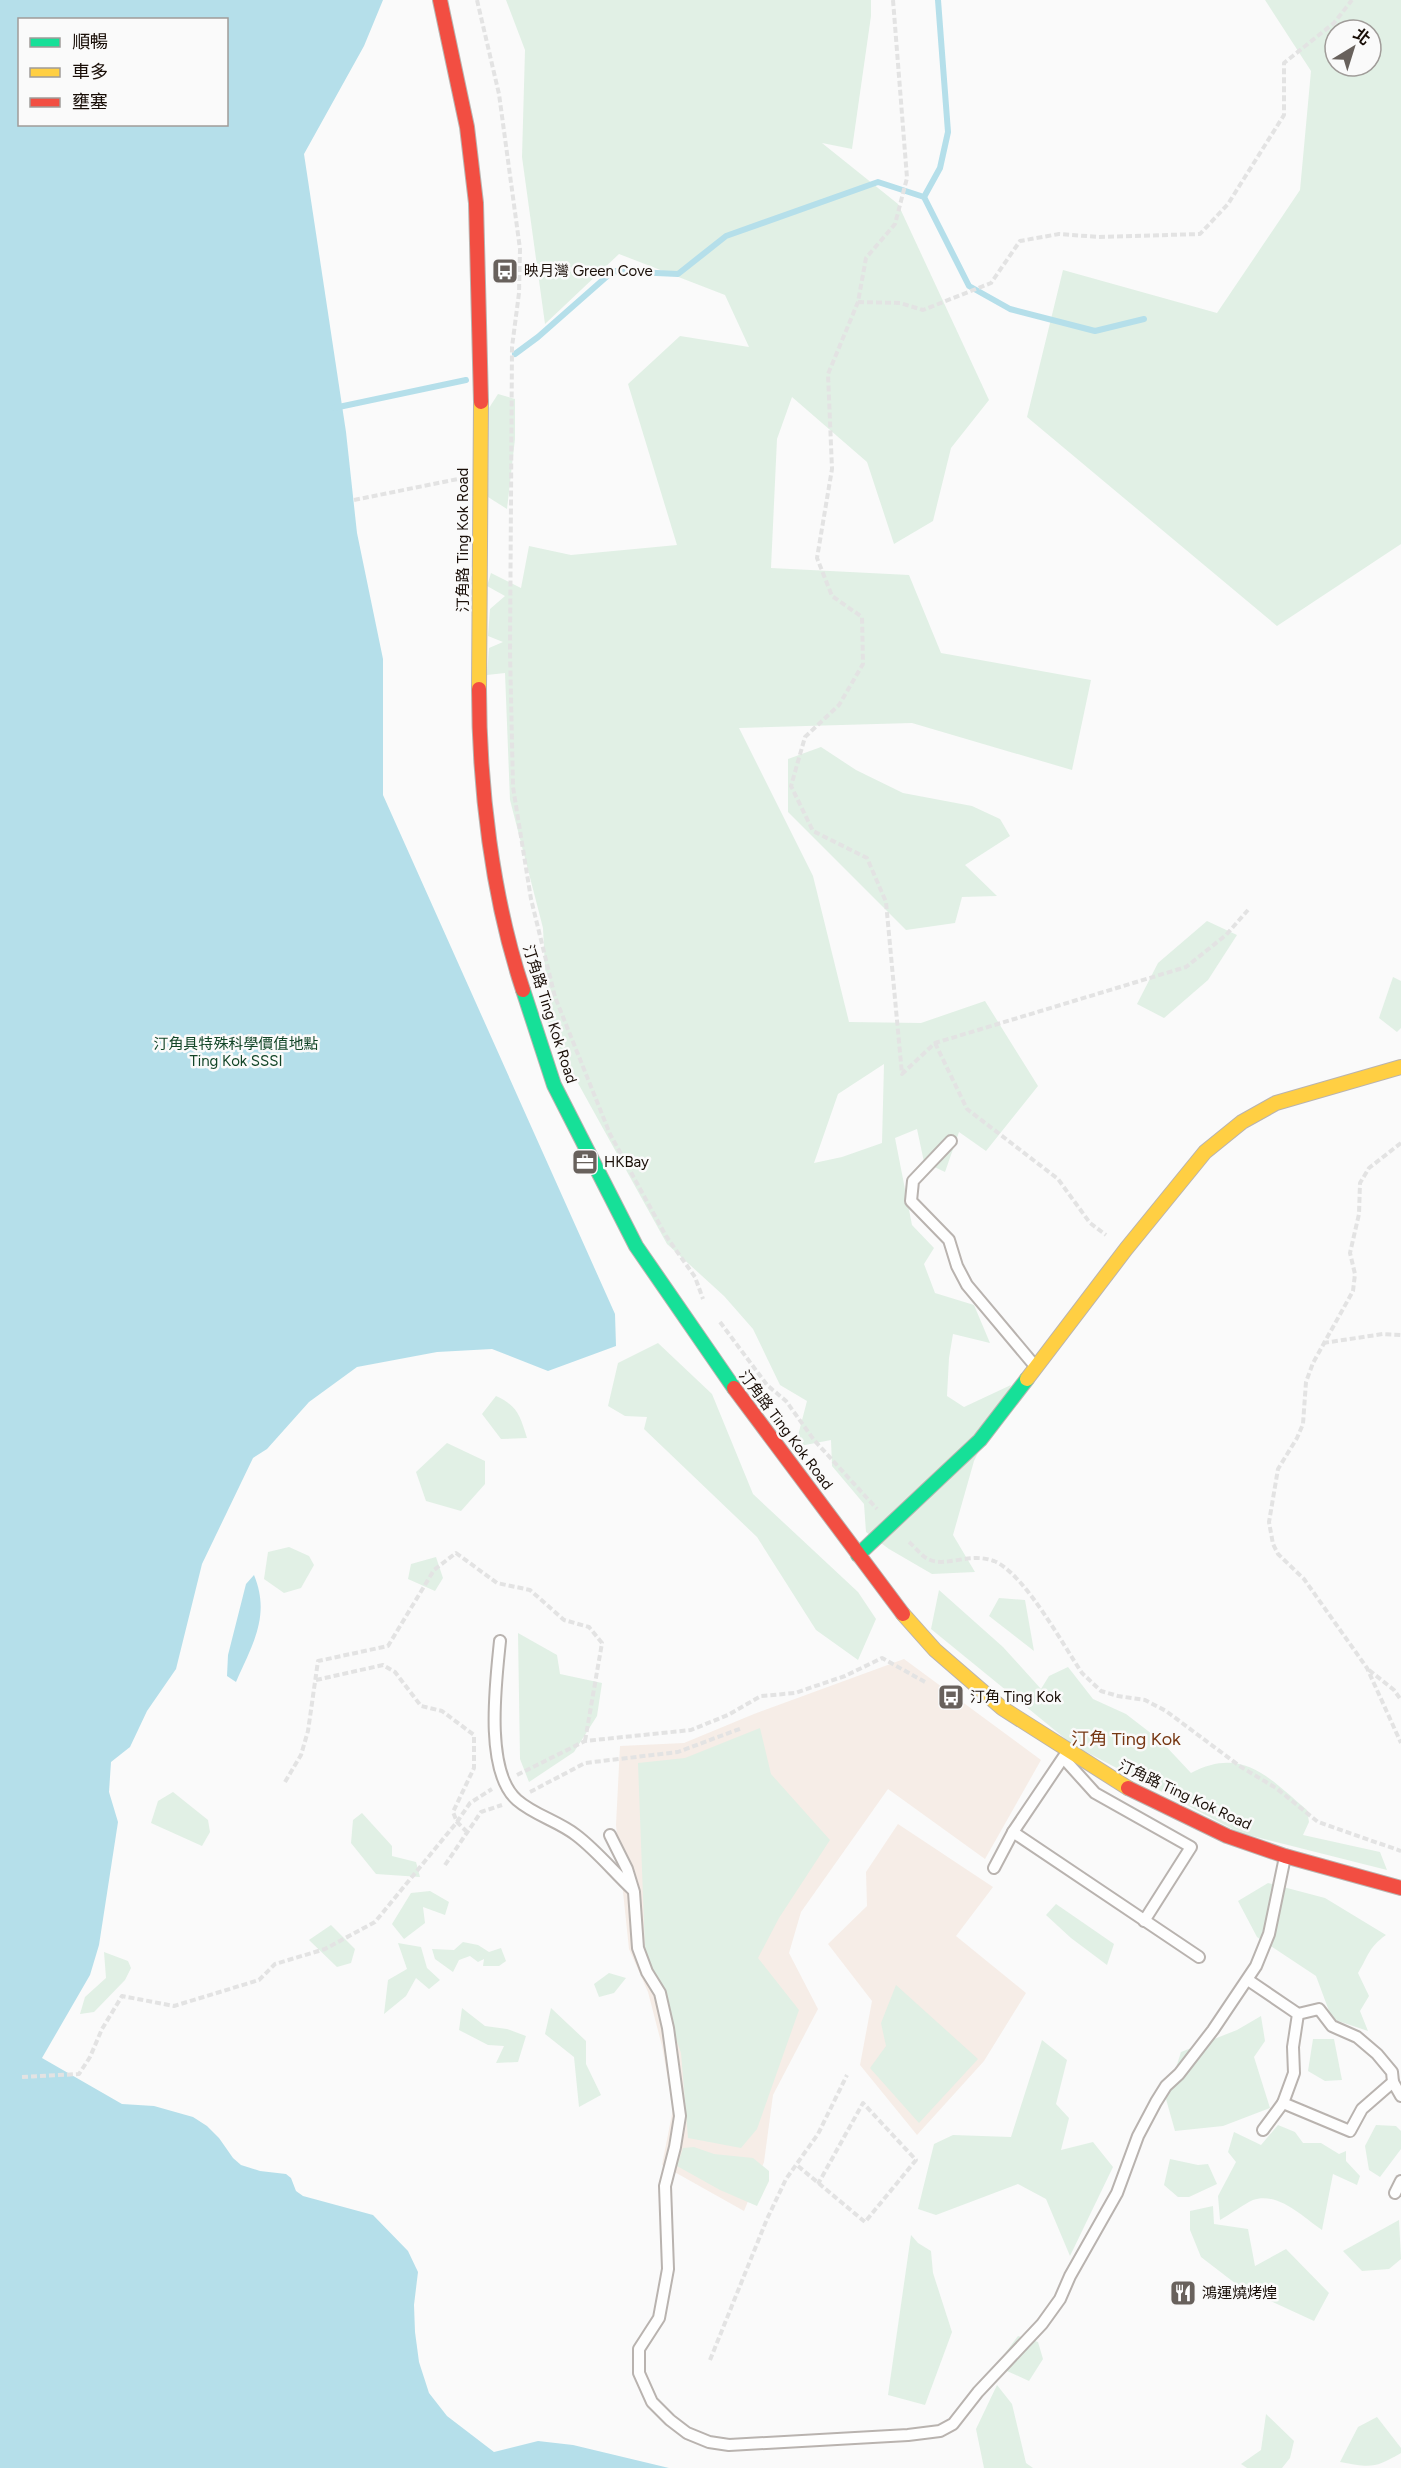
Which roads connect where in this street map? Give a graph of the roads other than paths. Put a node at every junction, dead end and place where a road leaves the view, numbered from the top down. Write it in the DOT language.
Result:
graph roads {
  1 [pos="441,0"];
  2 [pos="1401,1067"];
  3 [pos="951,1141"];
  4 [pos="1036,1368"];
  5 [pos="858,1555"];
  6 [pos="500,1641"];
  7 [pos="1065,1755"];
  8 [pos="1013,1832"];
  9 [pos="610,1834"];
  10 [pos="1285,1856"];
  11 [pos="994,1868"];
  12 [pos="1401,1888"];
  13 [pos="634,1892"];
  14 [pos="1144,1921"];
  15 [pos="1199,1957"];
  16 [pos="1248,1980"];
  17 [pos="1298,2014"];
  18 [pos="1393,2082"];
  19 [pos="1401,2097"];
  20 [pos="1283,2103"];
  21 [pos="1263,2130"];
  22 [pos="1401,2181"];
  23 [pos="1395,2193"];
  1 -- 5 [label="main road, 汀角路 Ting Kok Road"];
  2 -- 4 [label="main road"];
  3 -- 4 [label="lane"];
  4 -- 5 [label="main road"];
  5 -- 7 [label="main road, 汀角路 Ting Kok Road"];
  6 -- 13 [label="lane"];
  7 -- 8 [label="lane"];
  7 -- 10 [label="main road, 汀角路 Ting Kok Road"];
  7 -- 14 [label="lane"];
  8 -- 11 [label="lane"];
  8 -- 14 [label="lane"];
  9 -- 13 [label="lane"];
  10 -- 12 [label="main road, 汀角路 Ting Kok Road"];
  10 -- 16 [label="lane"];
  13 -- 16 [label="lane"];
  14 -- 15 [label="lane"];
  16 -- 17 [label="lane"];
  17 -- 18 [label="lane"];
  17 -- 20 [label="lane"];
  18 -- 19 [label="lane"];
  18 -- 20 [label="lane"];
  20 -- 21 [label="lane"];
  22 -- 23 [label="lane"];
}
